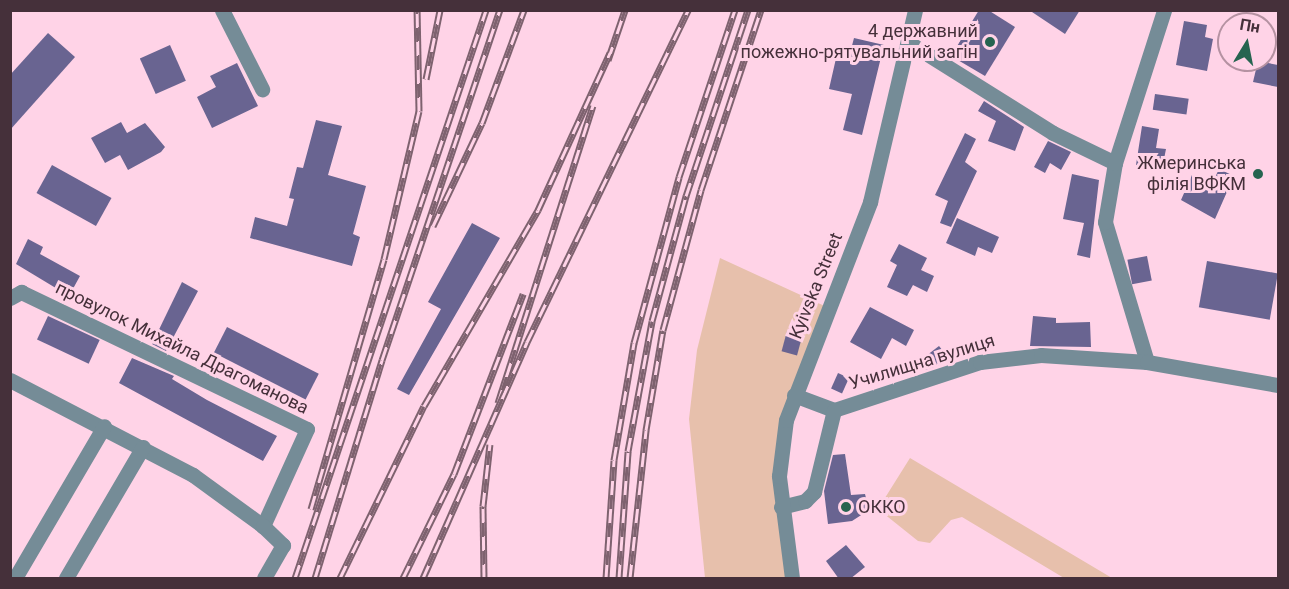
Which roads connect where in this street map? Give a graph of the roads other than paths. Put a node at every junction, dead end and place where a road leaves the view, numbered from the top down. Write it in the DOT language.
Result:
graph roads {
  1 [pos="222,10"];
  2 [pos="915,10"];
  3 [pos="1164,10"];
  4 [pos="908,42"];
  5 [pos="262,89"];
  6 [pos="1115,163"];
  7 [pos="10,298"];
  8 [pos="1147,362"];
  9 [pos="11,382"];
  10 [pos="1278,385"];
  11 [pos="794,395"];
  12 [pos="834,410"];
  13 [pos="104,426"];
  14 [pos="143,447"];
  15 [pos="781,507"];
  16 [pos="263,526"];
  17 [pos="15,579"];
  18 [pos="66,579"];
  19 [pos="264,579"];
  20 [pos="792,579"];
  1 -- 5 [label="street"];
  2 -- 4 [label="street, Kyivska Street"];
  3 -- 6 [label="street"];
  4 -- 6 [label="street"];
  4 -- 11 [label="street, Kyivska Street"];
  6 -- 8 [label="street"];
  7 -- 16 [label="street, провулок Михайла Драгоманова"];
  8 -- 10 [label="street, Училищна вулиця"];
  8 -- 12 [label="street, Училищна вулиця"];
  9 -- 13 [label="street"];
  11 -- 12 [label="street, Училищна вулиця"];
  11 -- 15 [label="street, Kyivska Street"];
  12 -- 15 [label="street"];
  13 -- 14 [label="street"];
  13 -- 17 [label="street"];
  14 -- 16 [label="street"];
  14 -- 18 [label="street"];
  15 -- 20 [label="street, Kyivska Street"];
  16 -- 19 [label="street"];
}
